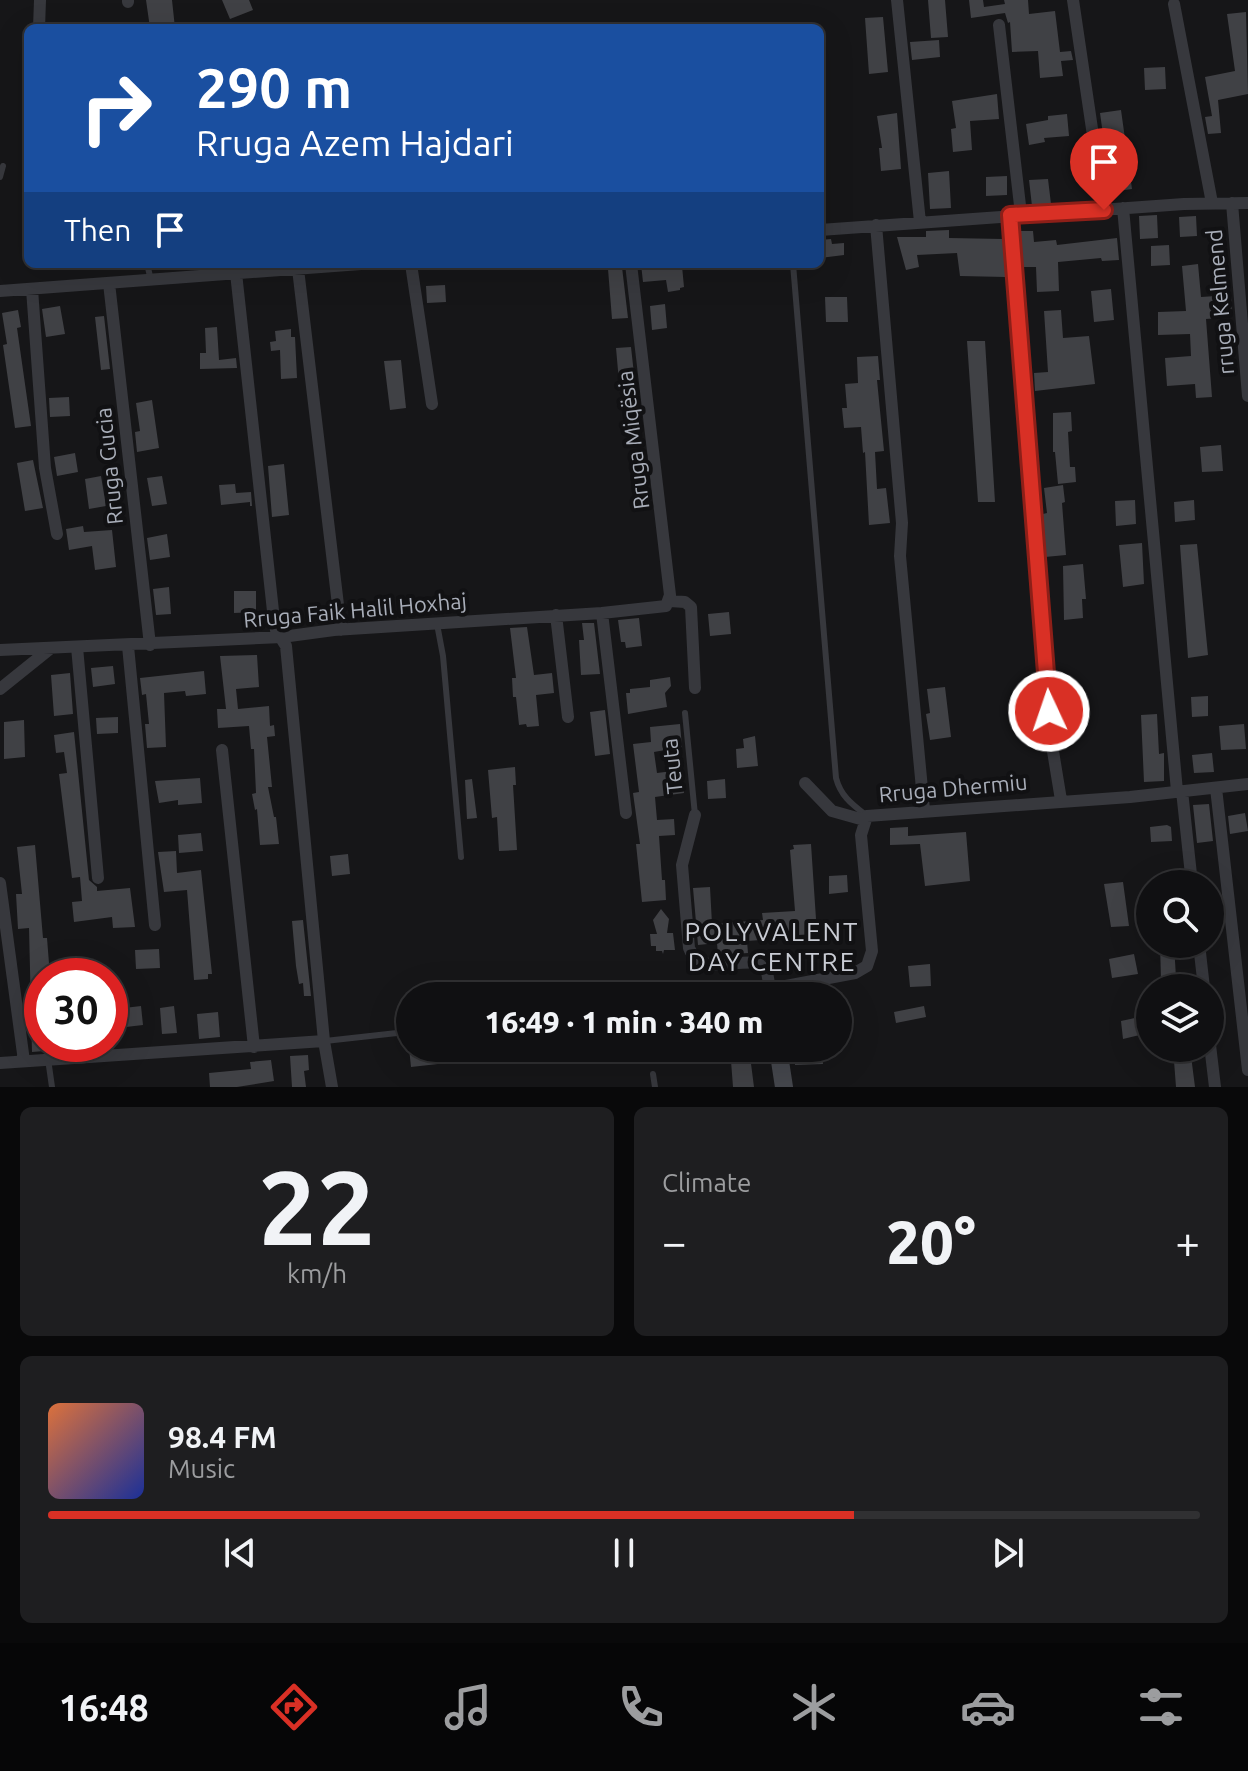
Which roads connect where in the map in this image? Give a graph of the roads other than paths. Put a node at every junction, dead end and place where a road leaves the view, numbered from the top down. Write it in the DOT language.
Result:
graph roads {
  1 [pos="40,0"];
  2 [pos="897,0"];
  3 [pos="1073,0"];
  4 [pos="1174,4"];
  5 [pos="39,24"];
  6 [pos="999,25"];
  7 [pos="3,166"];
  8 [pos="0,177"];
  9 [pos="1212,203"];
  10 [pos="1232,203"];
  11 [pos="1248,203"];
  12 [pos="1123,208"];
  13 [pos="1104,210"];
  14 [pos="1016,215"];
  15 [pos="920,222"];
  16 [pos="876,225"];
  17 [pos="824,230"];
  18 [pos="148,268"];
  19 [pos="311,268"];
  20 [pos="412,268"];
  21 [pos="632,268"];
  22 [pos="793,268"];
  23 [pos="298,269"];
  24 [pos="236,273"];
  25 [pos="151,280"];
  26 [pos="109,283"];
  27 [pos="32,289"];
  28 [pos="0,291"];
  29 [pos="1248,396"];
  30 [pos="432,404"];
  31 [pos="57,534"];
  32 [pos="666,605"];
  33 [pos="602,613"];
  34 [pos="556,615"];
  35 [pos="437,624"];
  36 [pos="341,630"];
  37 [pos="282,637"];
  38 [pos="150,645"];
  39 [pos="128,646"];
  40 [pos="77,647"];
  41 [pos="51,648"];
  42 [pos="0,650"];
  43 [pos="695,688"];
  44 [pos="0,689"];
  45 [pos="685,713"];
  46 [pos="568,717"];
  47 [pos="222,750"];
  48 [pos="805,783"];
  49 [pos="1248,784"];
  50 [pos="1216,788"];
  51 [pos="1179,791"];
  52 [pos="1061,800"];
  53 [pos="924,810"];
  54 [pos="626,813"];
  55 [pos="695,815"];
  56 [pos="866,818"];
  57 [pos="461,857"];
  58 [pos="1190,870"];
  59 [pos="98,878"];
  60 [pos="0,883"];
  61 [pos="155,925"];
  62 [pos="769,982"];
  63 [pos="815,982"];
  64 [pos="396,1033"];
  65 [pos="324,1041"];
  66 [pos="254,1047"];
  67 [pos="128,1054"];
  68 [pos="24,1061"];
  69 [pos="48,1062"];
  70 [pos="780,1062"];
  71 [pos="1212,1062"];
  72 [pos="0,1063"];
  73 [pos="1248,1070"];
  74 [pos="653,1074"];
  75 [pos="52,1087"];
  76 [pos="332,1087"];
  77 [pos="655,1087"];
  78 [pos="784,1087"];
  79 [pos="1215,1087"];
  1 -- 5 [label="street"];
  2 -- 15 [label="street"];
  3 -- 13 [label="street"];
  4 -- 9 [label="street"];
  6 -- 14 [label="street"];
  7 -- 8 [label="lane"];
  9 -- 10 [label="street"];
  9 -- 12 [label="street"];
  10 -- 11 [label="street"];
  10 -- 29 [label="street, rruga Kelmend"];
  12 -- 13 [label="street"];
  12 -- 51 [label="street"];
  13 -- 14 [label="street"];
  14 -- 15 [label="street"];
  14 -- 52 [label="street"];
  15 -- 16 [label="street"];
  16 -- 17 [label="street"];
  16 -- 53 [label="street"];
  18 -- 25 [label="lane"];
  19 -- 23 [label="street"];
  20 -- 30 [label="street"];
  21 -- 32 [label="street, Rruga Miqësia"];
  22 -- 56 [label="lane"];
  23 -- 24 [label="street"];
  23 -- 36 [label="street"];
  24 -- 25 [label="street"];
  24 -- 37 [label="street"];
  25 -- 26 [label="street"];
  26 -- 27 [label="street"];
  26 -- 38 [label="street, Rruga Gucia"];
  27 -- 28 [label="street"];
  27 -- 31 [label="street"];
  32 -- 33 [label="street, Rruga Faik Halil Hoxhaj"];
  32 -- 43 [label="street"];
  33 -- 34 [label="street, Rruga Faik Halil Hoxhaj"];
  33 -- 54 [label="street"];
  34 -- 35 [label="street, Rruga Faik Halil Hoxhaj"];
  34 -- 46 [label="street"];
  35 -- 36 [label="street, Rruga Faik Halil Hoxhaj"];
  35 -- 57 [label="lane"];
  36 -- 37 [label="street, Rruga Faik Halil Hoxhaj"];
  37 -- 38 [label="street, Rruga Faik Halil Hoxhaj"];
  37 -- 65 [label="street"];
  38 -- 39 [label="street, Rruga Faik Halil Hoxhaj"];
  39 -- 40 [label="street, Rruga Faik Halil Hoxhaj"];
  39 -- 61 [label="street"];
  40 -- 41 [label="street, Rruga Faik Halil Hoxhaj"];
  40 -- 59 [label="street"];
  41 -- 42 [label="street, Rruga Faik Halil Hoxhaj"];
  41 -- 44 [label="street"];
  45 -- 55 [label="lane, Teuta"];
  47 -- 66 [label="street"];
  48 -- 56 [label="street"];
  49 -- 50 [label="street, Rruga Dhermiu"];
  50 -- 51 [label="street, Rruga Dhermiu"];
  50 -- 73 [label="street"];
  51 -- 52 [label="street, Rruga Dhermiu"];
  51 -- 58 [label="street"];
  52 -- 53 [label="street, Rruga Dhermiu"];
  53 -- 56 [label="street, Rruga Dhermiu"];
  55 -- 62 [label="street"];
  56 -- 63 [label="street, Rruga Dhermiu"];
  60 -- 68 [label="street"];
  64 -- 65 [label="lane"];
  65 -- 66 [label="street"];
  65 -- 76 [label="street"];
  66 -- 67 [label="street"];
  68 -- 72 [label="street"];
  69 -- 75 [label="lane"];
  70 -- 78 [label="street"];
  71 -- 79 [label="street"];
  74 -- 77 [label="lane"];
}
